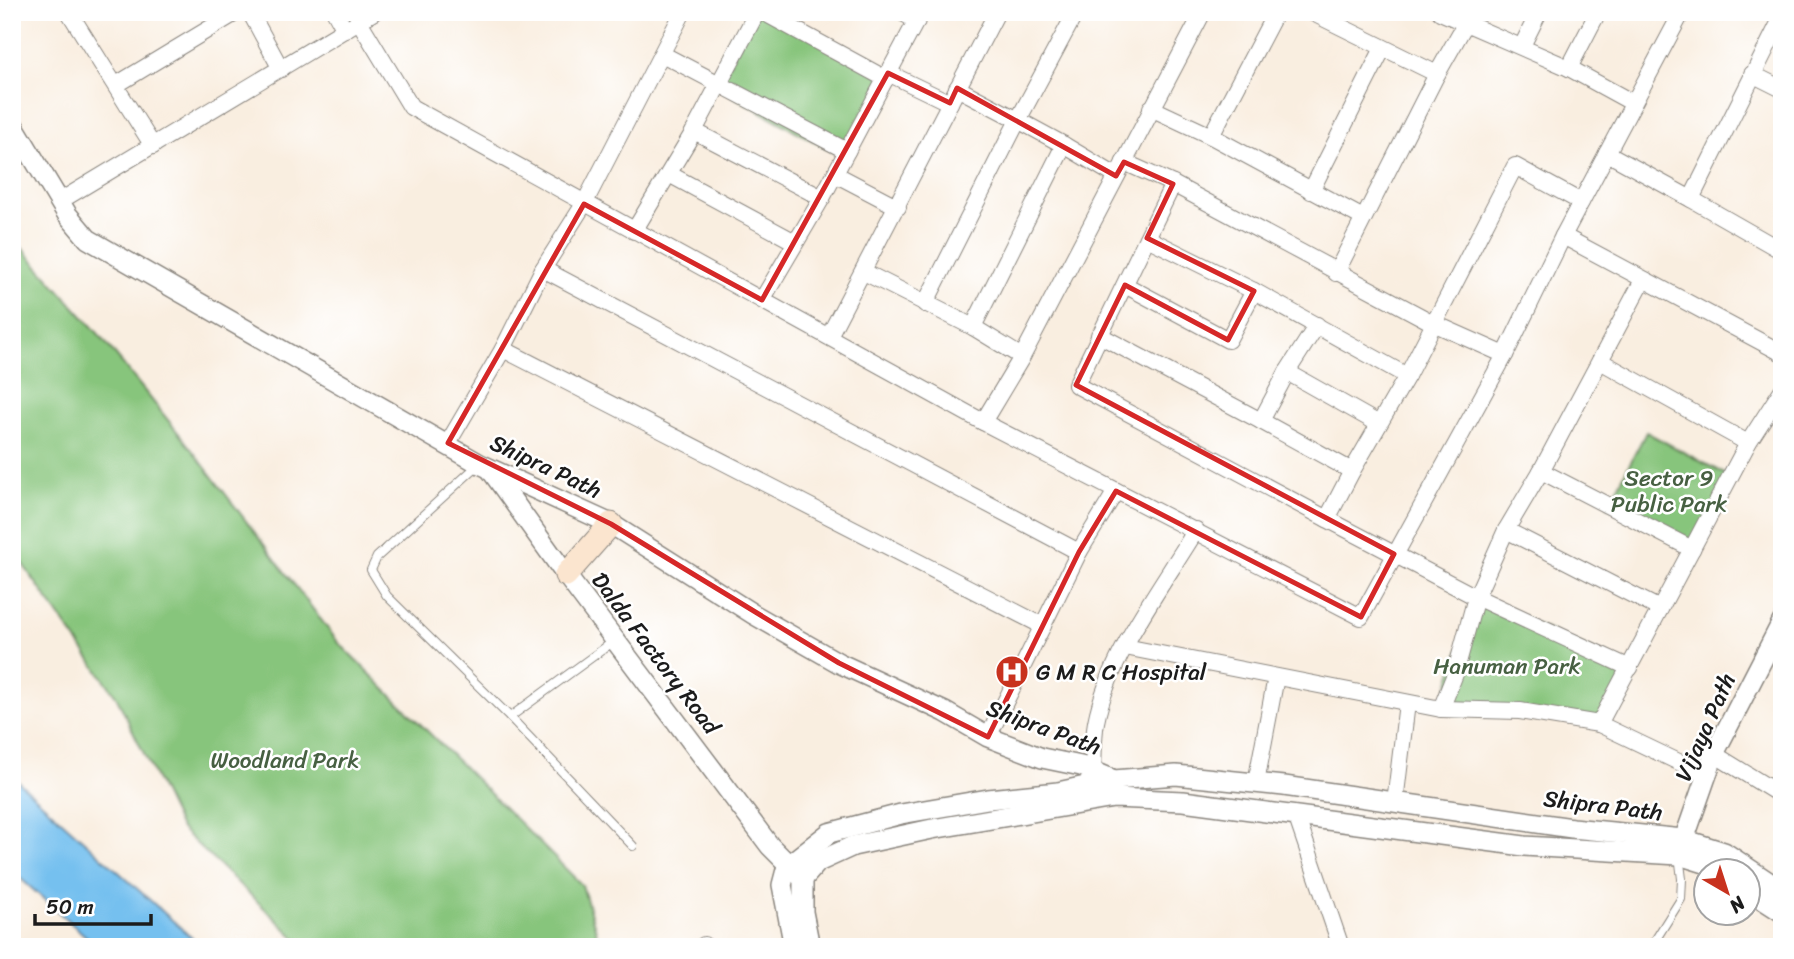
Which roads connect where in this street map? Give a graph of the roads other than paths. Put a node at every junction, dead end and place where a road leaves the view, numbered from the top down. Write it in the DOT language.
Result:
graph roads {
  1 [pos="69,12"];
  2 [pos="237,12"];
  3 [pos="250,12"];
  4 [pos="335,12"];
  5 [pos="374,12"];
  6 [pos="683,12"];
  7 [pos="757,12"];
  8 [pos="763,12"];
  9 [pos="901,12"];
  10 [pos="997,12"];
  11 [pos="1076,12"];
  12 [pos="1203,12"];
  13 [pos="1276,12"];
  14 [pos="1311,12"];
  15 [pos="1440,12"];
  16 [pos="1539,12"];
  17 [pos="1598,12"];
  18 [pos="1682,12"];
  19 [pos="919,16"];
  20 [pos="1782,17"];
  21 [pos="1469,18"];
  22 [pos="352,26"];
  23 [pos="1522,46"];
  24 [pos="1383,48"];
  25 [pos="662,54"];
  26 [pos="1569,68"];
  27 [pos="281,69"];
  28 [pos="1437,74"];
  29 [pos="1752,74"];
  30 [pos="887,76"];
  31 [pos="720,82"];
  32 [pos="116,85"];
  33 [pos="1782,89"];
  34 [pos="954,96"];
  35 [pos="1633,103"];
  36 [pos="1151,108"];
  37 [pos="1018,120"];
  38 [pos="12,123"];
  39 [pos="694,131"];
  40 [pos="1211,136"];
  41 [pos="1064,145"];
  42 [pos="153,146"];
  43 [pos="847,151"];
  44 [pos="1607,153"];
  45 [pos="1120,169"];
  46 [pos="670,174"];
  47 [pos="835,174"];
  48 [pos="1173,184"];
  49 [pos="1311,191"];
  50 [pos="822,198"];
  51 [pos="1691,199"];
  52 [pos="60,201"];
  53 [pos="1581,202"];
  54 [pos="584,204"];
  55 [pos="898,207"];
  56 [pos="1363,218"];
  57 [pos="634,231"];
  58 [pos="1563,236"];
  59 [pos="1147,238"];
  60 [pos="795,242"];
  61 [pos="1782,251"];
  62 [pos="543,269"];
  63 [pos="864,272"];
  64 [pos="1336,273"];
  65 [pos="1643,280"];
  66 [pos="1125,285"];
  67 [pos="1254,291"];
  68 [pos="762,300"];
  69 [pos="925,304"];
  70 [pos="1433,323"];
  71 [pos="1317,325"];
  72 [pos="972,327"];
  73 [pos="1099,335"];
  74 [pos="829,336"];
  75 [pos="503,349"];
  76 [pos="1782,353"];
  77 [pos="1506,355"];
  78 [pos="1021,357"];
  79 [pos="1600,360"];
  80 [pos="1287,372"];
  81 [pos="1407,376"];
  82 [pos="1782,390"];
  83 [pos="1261,421"];
  84 [pos="983,422"];
  85 [pos="1379,424"];
  86 [pos="448,443"];
  87 [pos="1748,443"];
  88 [pos="485,466"];
  89 [pos="1352,471"];
  90 [pos="1541,471"];
  91 [pos="1116,491"];
  92 [pos="1327,519"];
  93 [pos="611,524"];
  94 [pos="1196,530"];
  95 [pos="1506,530"];
  96 [pos="1692,550"];
  97 [pos="1079,552"];
  98 [pos="1394,554"];
  99 [pos="566,575"];
  100 [pos="1476,597"];
  101 [pos="1660,609"];
  102 [pos="1782,622"];
  103 [pos="1043,626"];
  104 [pos="617,639"];
  105 [pos="1125,647"];
  106 [pos="1630,668"];
  107 [pos="1276,677"];
  108 [pos="1407,703"];
  109 [pos="1441,709"];
  110 [pos="510,717"];
  111 [pos="1599,724"];
  112 [pos="988,737"];
  113 [pos="1714,754"];
  114 [pos="1093,771"];
  115 [pos="1708,776"];
  116 [pos="1114,780"];
  117 [pos="1256,783"];
  118 [pos="1782,796"];
  119 [pos="1128,798"];
  120 [pos="1395,802"];
  121 [pos="1297,818"];
  122 [pos="633,846"];
  123 [pos="1681,847"];
  124 [pos="1699,858"];
  125 [pos="788,866"];
  126 [pos="803,879"];
  127 [pos="1782,891"];
  128 [pos="1762,899"];
  129 [pos="1782,912"];
  130 [pos="794,947"];
  131 [pos="810,947"];
  132 [pos="1341,947"];
  133 [pos="1651,947"];
  1 -- 32 [label="street"];
  2 -- 32 [label="street"];
  3 -- 27 [label="street"];
  4 -- 22 [label="street"];
  5 -- 22 [label="street"];
  6 -- 25 [label="street"];
  7 -- 31 [label="street"];
  8 -- 30 [label="street"];
  9 -- 19 [label="street"];
  10 -- 34 [label="street"];
  11 -- 37 [label="street"];
  12 -- 36 [label="street"];
  13 -- 40 [label="street"];
  14 -- 24 [label="street"];
  15 -- 21 [label="street"];
  16 -- 23 [label="street"];
  17 -- 26 [label="street"];
  18 -- 35 [label="street"];
  19 -- 30 [label="street"];
  20 -- 29 [label="street"];
  21 -- 23 [label="street"];
  21 -- 28 [label="street"];
  22 -- 27 [label="street"];
  22 -- 54 [label="street"];
  23 -- 26 [label="street"];
  24 -- 28 [label="street"];
  24 -- 49 [label="street"];
  25 -- 31 [label="street"];
  25 -- 54 [label="street"];
  26 -- 35 [label="street"];
  27 -- 42 [label="street"];
  28 -- 56 [label="street"];
  29 -- 33 [label="street"];
  29 -- 51 [label="street"];
  30 -- 34 [label="street"];
  30 -- 43 [label="street"];
  31 -- 39 [label="street"];
  31 -- 43 [label="street"];
  32 -- 42 [label="street"];
  34 -- 37 [label="street"];
  34 -- 55 [label="street"];
  35 -- 44 [label="street"];
  36 -- 40 [label="street"];
  36 -- 45 [label="street"];
  37 -- 41 [label="street"];
  37 -- 69 [label="street"];
  38 -- 52 [label="street, Shipra Path"];
  39 -- 46 [label="street"];
  39 -- 50 [label="street"];
  40 -- 49 [label="street"];
  41 -- 45 [label="street"];
  41 -- 72 [label="street"];
  42 -- 52 [label="street"];
  43 -- 47 [label="street"];
  44 -- 51 [label="street"];
  44 -- 53 [label="street"];
  45 -- 48 [label="street"];
  45 -- 78 [label="street"];
  46 -- 57 [label="street"];
  46 -- 60 [label="street"];
  47 -- 50 [label="street"];
  47 -- 55 [label="street"];
  48 -- 59 [label="street"];
  48 -- 64 [label="street"];
  49 -- 56 [label="street"];
  50 -- 60 [label="street"];
  51 -- 61 [label="street"];
  52 -- 86 [label="street, Shipra Path"];
  53 -- 58 [label="street"];
  53 -- 70 [label="street"];
  54 -- 57 [label="street"];
  54 -- 62 [label="street"];
  55 -- 63 [label="street"];
  56 -- 64 [label="street"];
  57 -- 68 [label="street"];
  58 -- 65 [label="street"];
  58 -- 77 [label="street"];
  59 -- 66 [label="street"];
  59 -- 67 [label="street"];
  60 -- 68 [label="street"];
  62 -- 75 [label="street"];
  62 -- 97 [label="street"];
  63 -- 69 [label="street"];
  63 -- 74 [label="street"];
  64 -- 70 [label="street"];
  65 -- 76 [label="street"];
  65 -- 79 [label="street"];
  66 -- 67 [label="street"];
  66 -- 73 [label="street"];
  67 -- 71 [label="street"];
  68 -- 74 [label="street"];
  69 -- 72 [label="street"];
  70 -- 77 [label="street"];
  70 -- 81 [label="street"];
  71 -- 80 [label="street"];
  71 -- 81 [label="street"];
  72 -- 78 [label="street"];
  73 -- 83 [label="street"];
  73 -- 92 [label="street"];
  74 -- 84 [label="street"];
  75 -- 86 [label="street"];
  75 -- 103 [label="street"];
  77 -- 98 [label="street"];
  78 -- 84 [label="street"];
  79 -- 87 [label="street"];
  79 -- 90 [label="street"];
  80 -- 83 [label="street"];
  80 -- 85 [label="street"];
  81 -- 85 [label="street"];
  82 -- 87 [label="street"];
  83 -- 89 [label="street"];
  84 -- 91 [label="street"];
  85 -- 89 [label="street"];
  86 -- 88 [label="street, Shipra Path"];
  87 -- 96 [label="street"];
  88 -- 93 [label="street, Shipra Path"];
  88 -- 99 [label="street, Dalda Factory Road"];
  88 -- 110 [label="lane"];
  89 -- 92 [label="street"];
  90 -- 95 [label="street"];
  90 -- 96 [label="street"];
  91 -- 94 [label="street"];
  91 -- 97 [label="street"];
  92 -- 98 [label="street"];
  93 -- 99 [label="main road"];
  93 -- 112 [label="street, Shipra Path"];
  94 -- 98 [label="street"];
  94 -- 105 [label="street"];
  95 -- 100 [label="street"];
  95 -- 101 [label="street"];
  96 -- 101 [label="street"];
  97 -- 103 [label="street"];
  98 -- 100 [label="street"];
  99 -- 104 [label="street, Dalda Factory Road"];
  100 -- 106 [label="street"];
  100 -- 109 [label="street"];
  101 -- 106 [label="street"];
  102 -- 113 [label="street, Vijaya Path"];
  103 -- 112 [label="street"];
  104 -- 110 [label="lane"];
  104 -- 125 [label="street, Dalda Factory Road"];
  105 -- 107 [label="street"];
  105 -- 114 [label="street"];
  106 -- 111 [label="street"];
  107 -- 108 [label="street"];
  107 -- 117 [label="street"];
  108 -- 109 [label="street"];
  108 -- 120 [label="street"];
  109 -- 111 [label="street"];
  110 -- 122 [label="lane"];
  111 -- 115 [label="street"];
  112 -- 114 [label="street, Shipra Path"];
  113 -- 115 [label="street, Vijaya Path"];
  113 -- 118 [label="street"];
  114 -- 116 [label="street, Shipra Path"];
  115 -- 123 [label="street, Vijaya Path"];
  116 -- 117 [label="street, Shipra Path"];
  116 -- 119 [label="street, Shipra Path"];
  116 -- 125 [label="street"];
  117 -- 120 [label="street, Shipra Path"];
  119 -- 121 [label="street, Shipra Path"];
  119 -- 126 [label="street"];
  120 -- 123 [label="street, Shipra Path"];
  121 -- 123 [label="street, Shipra Path"];
  121 -- 132 [label="street"];
  123 -- 124 [label="street, Shipra Path"];
  123 -- 127 [label="street, Shipra Path"];
  123 -- 133 [label="lane"];
  125 -- 126 [label="street, Dalda Factory Road"];
  125 -- 130 [label="street"];
  126 -- 131 [label="street"];
  128 -- 129 [label="street"];
}
